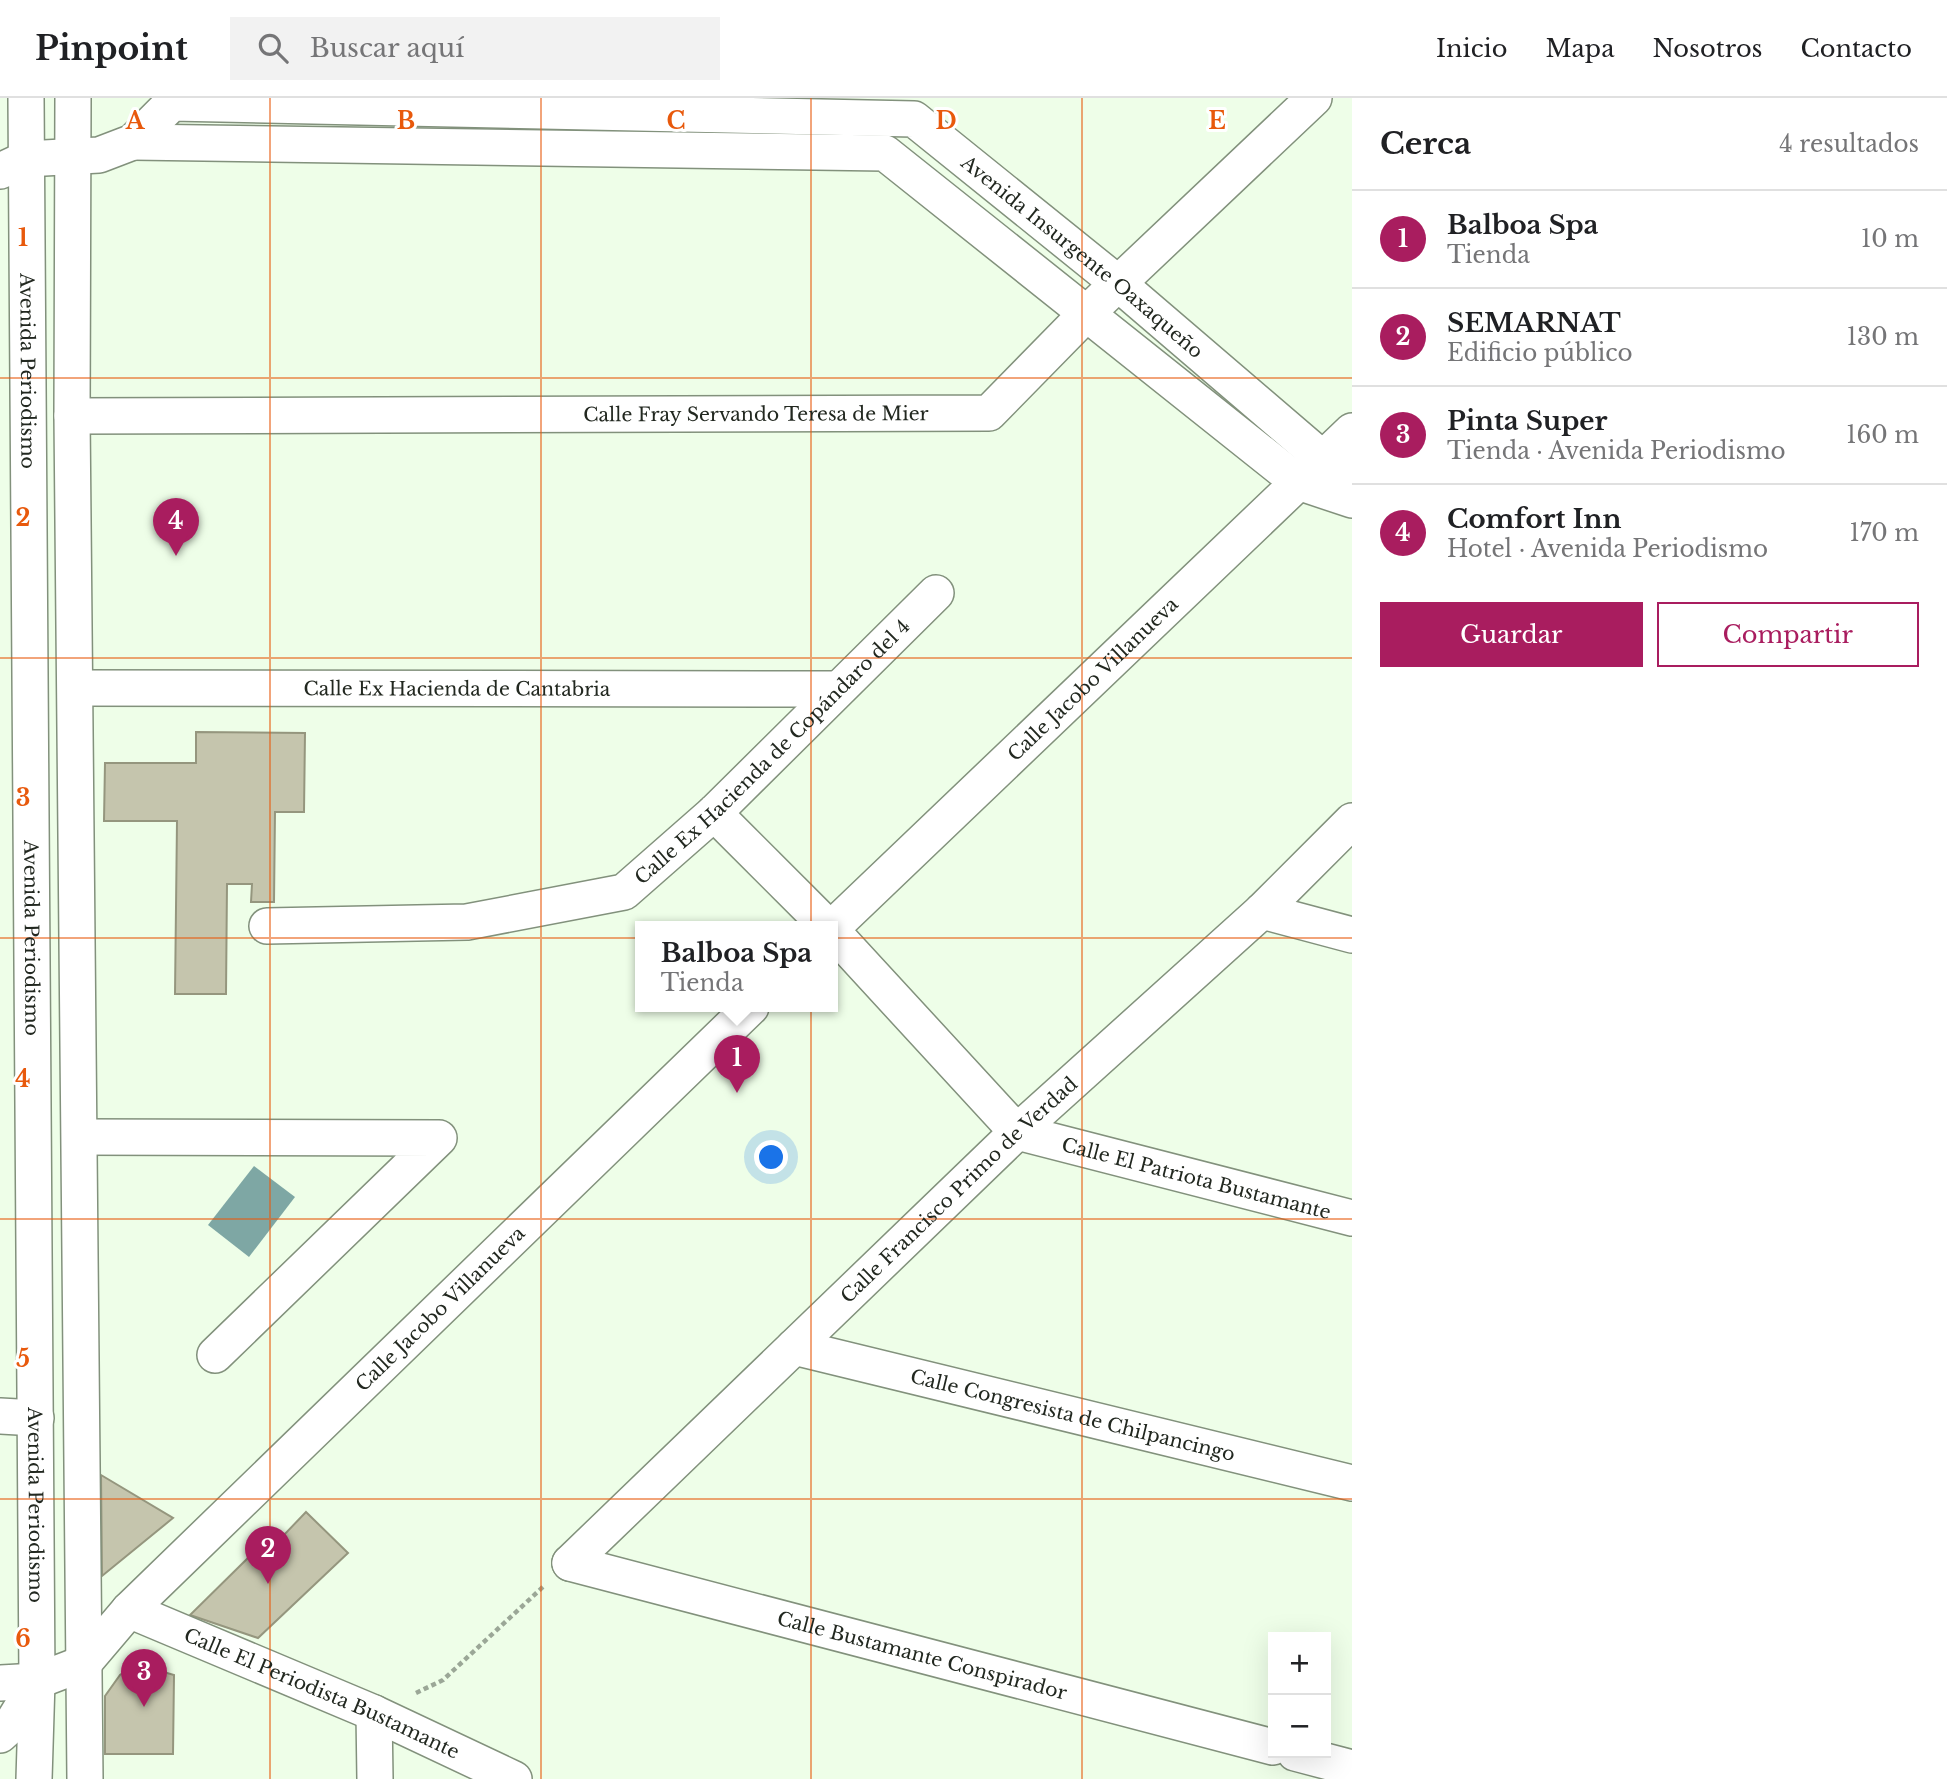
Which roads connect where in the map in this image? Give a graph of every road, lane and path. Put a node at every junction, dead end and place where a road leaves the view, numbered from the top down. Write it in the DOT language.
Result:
graph roads {
  1 [pos="26,98"];
  2 [pos="73,98"];
  3 [pos="1314,98"];
  4 [pos="172,101"];
  5 [pos="923,108"];
  6 [pos="133,142"];
  7 [pos="885,153"];
  8 [pos="72,158"];
  9 [pos="13,165"];
  10 [pos="1120,285"];
  11 [pos="1088,312"];
  12 [pos="72,416"];
  13 [pos="1352,431"];
  14 [pos="1338,463"];
  15 [pos="1298,482"];
  16 [pos="1352,500"];
  17 [pos="936,593"];
  18 [pos="77,688"];
  19 [pos="837,689"];
  20 [pos="714,813"];
  21 [pos="1352,821"];
  22 [pos="1262,911"];
  23 [pos="823,921"];
  24 [pos="838,922"];
  25 [pos="267,926"];
  26 [pos="1352,935"];
  27 [pos="838,937"];
  28 [pos="746,1012"];
  29 [pos="1017,1132"];
  30 [pos="81,1137"];
  31 [pos="1352,1217"];
  32 [pos="794,1347"];
  33 [pos="215,1355"];
  34 [pos="0,1416"];
  35 [pos="36,1418"];
  36 [pos="1352,1483"];
  37 [pos="570,1563"];
  38 [pos="129,1610"];
  39 [pos="84,1663"];
  40 [pos="37,1681"];
  41 [pos="0,1683"];
  42 [pos="374,1713"];
  43 [pos="0,1735"];
  44 [pos="1268,1746"];
  45 [pos="1314,1758"];
  46 [pos="1352,1768"];
  47 [pos="34,1779"];
  48 [pos="85,1779"];
  49 [pos="375,1779"];
  50 [pos="514,1779"];
  1 -- 9 [label="street, Avenida Periodismo"];
  2 -- 8 [label="street"];
  3 -- 10 [label="street, Calle Fray Servando Teresa de Mier"];
  4 -- 5 [label="street"];
  4 -- 6 [label="street"];
  5 -- 7 [label="street"];
  5 -- 10 [label="street, Avenida Insurgente Oaxaqueño"];
  6 -- 7 [label="street"];
  6 -- 8 [label="street"];
  7 -- 11 [label="street, Avenida Insurgente Oaxaqueño"];
  8 -- 9 [label="street"];
  8 -- 12 [label="street"];
  9 -- 35 [label="street, Avenida Periodismo"];
  10 -- 11 [label="street, Calle Fray Servando Teresa de Mier"];
  10 -- 14 [label="street, Avenida Insurgente Oaxaqueño"];
  11 -- 12 [label="street, Calle Fray Servando Teresa de Mier"];
  11 -- 15 [label="street, Avenida Insurgente Oaxaqueño"];
  12 -- 18 [label="street"];
  13 -- 14 [label="street, Calle Jacobo Villanueva"];
  14 -- 15 [label="street, Calle Jacobo Villanueva"];
  15 -- 16 [label="street, Avenida Insurgente Oaxaqueño"];
  15 -- 24 [label="street, Calle Jacobo Villanueva"];
  17 -- 19 [label="street, Calle Ex Hacienda de Copándaro del 4"];
  18 -- 19 [label="street, Calle Ex Hacienda de Cantabria"];
  18 -- 30 [label="street"];
  19 -- 20 [label="street, Calle Ex Hacienda de Copándaro del 4"];
  20 -- 23 [label="street"];
  20 -- 25 [label="street, Calle Ex Hacienda de Copándaro del 4"];
  21 -- 22 [label="street, Calle Francisco Primo de Verdad"];
  22 -- 26 [label="street"];
  22 -- 29 [label="street, Calle Francisco Primo de Verdad"];
  27 -- 29 [label="street"];
  28 -- 38 [label="street, Calle Jacobo Villanueva"];
  29 -- 31 [label="street, Calle El Patriota Bustamante"];
  29 -- 32 [label="street, Calle Francisco Primo de Verdad"];
  30 -- 33 [label="street"];
  30 -- 39 [label="street"];
  32 -- 36 [label="street, Calle Congresista de Chilpancingo"];
  32 -- 37 [label="street, Calle Francisco Primo de Verdad"];
  34 -- 35 [label="street"];
  35 -- 40 [label="street, Avenida Periodismo"];
  37 -- 42 [label="path"];
  37 -- 44 [label="street, Calle Bustamante Conspirador"];
  38 -- 39 [label="street, Calle Jacobo Villanueva"];
  38 -- 42 [label="street, Calle El Periodista Bustamante"];
  39 -- 40 [label="street"];
  39 -- 48 [label="street"];
  40 -- 41 [label="street"];
  40 -- 43 [label="street"];
  40 -- 47 [label="street, Avenida Periodismo"];
  42 -- 49 [label="street"];
  42 -- 50 [label="street, Calle El Periodista Bustamante"];
  45 -- 46 [label="street"];
}
